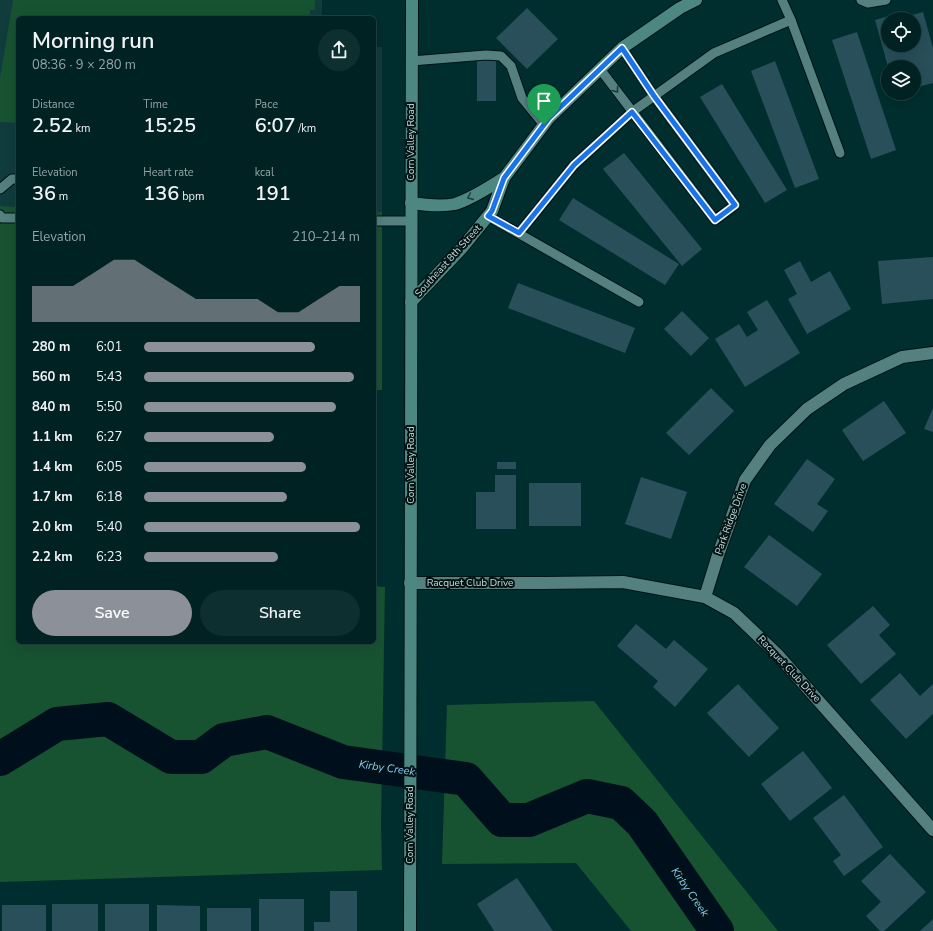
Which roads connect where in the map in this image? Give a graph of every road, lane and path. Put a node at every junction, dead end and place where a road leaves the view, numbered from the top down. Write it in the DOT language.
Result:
graph roads {
  1 [pos="412,0"];
  2 [pos="696,0"];
  3 [pos="782,0"];
  4 [pos="861,0"];
  5 [pos="886,0"];
  6 [pos="791,20"];
  7 [pos="622,48"];
  8 [pos="411,61"];
  9 [pos="600,69"];
  10 [pos="654,96"];
  11 [pos="632,112"];
  12 [pos="544,125"];
  13 [pos="840,153"];
  14 [pos="504,178"];
  15 [pos="16,179"];
  16 [pos="0,189"];
  17 [pos="411,203"];
  18 [pos="0,215"];
  19 [pos="488,216"];
  20 [pos="16,218"];
  21 [pos="376,221"];
  22 [pos="411,221"];
  23 [pos="519,233"];
  24 [pos="411,302"];
  25 [pos="639,302"];
  26 [pos="933,353"];
  27 [pos="410,583"];
  28 [pos="704,597"];
  29 [pos="933,830"];
  30 [pos="410,931"];
  1 -- 8 [label="main road, Corn Valley Road"];
  2 -- 7 [label="main road, Southeast 8th Street"];
  3 -- 6 [label="lane"];
  4 -- 5 [label="lane"];
  6 -- 10 [label="lane"];
  6 -- 13 [label="lane"];
  7 -- 9 [label="main road, Southeast 8th Street"];
  7 -- 10 [label="lane"];
  8 -- 12 [label="lane"];
  8 -- 17 [label="main road, Corn Valley Road"];
  9 -- 11 [label="lane, one-way"];
  9 -- 12 [label="main road, Southeast 8th Street"];
  10 -- 11 [label="lane"];
  10 -- 11 [label="lane"];
  11 -- 23 [label="lane"];
  12 -- 14 [label="main road, Southeast 8th Street"];
  14 -- 17 [label="main road, Southeast 8th Street, one-way"];
  14 -- 19 [label="main road, Southeast 8th Street"];
  15 -- 16 [label="lane"];
  17 -- 22 [label="main road, Corn Valley Road"];
  18 -- 20 [label="lane"];
  19 -- 23 [label="lane"];
  19 -- 24 [label="main road, Southeast 8th Street"];
  21 -- 22 [label="lane"];
  22 -- 24 [label="main road, Corn Valley Road"];
  23 -- 25 [label="lane"];
  24 -- 27 [label="main road, Corn Valley Road"];
  26 -- 28 [label="street, Park Ridge Drive"];
  27 -- 28 [label="street, Racquet Club Drive"];
  27 -- 30 [label="main road, Corn Valley Road"];
  28 -- 29 [label="street, Racquet Club Drive"];
}
